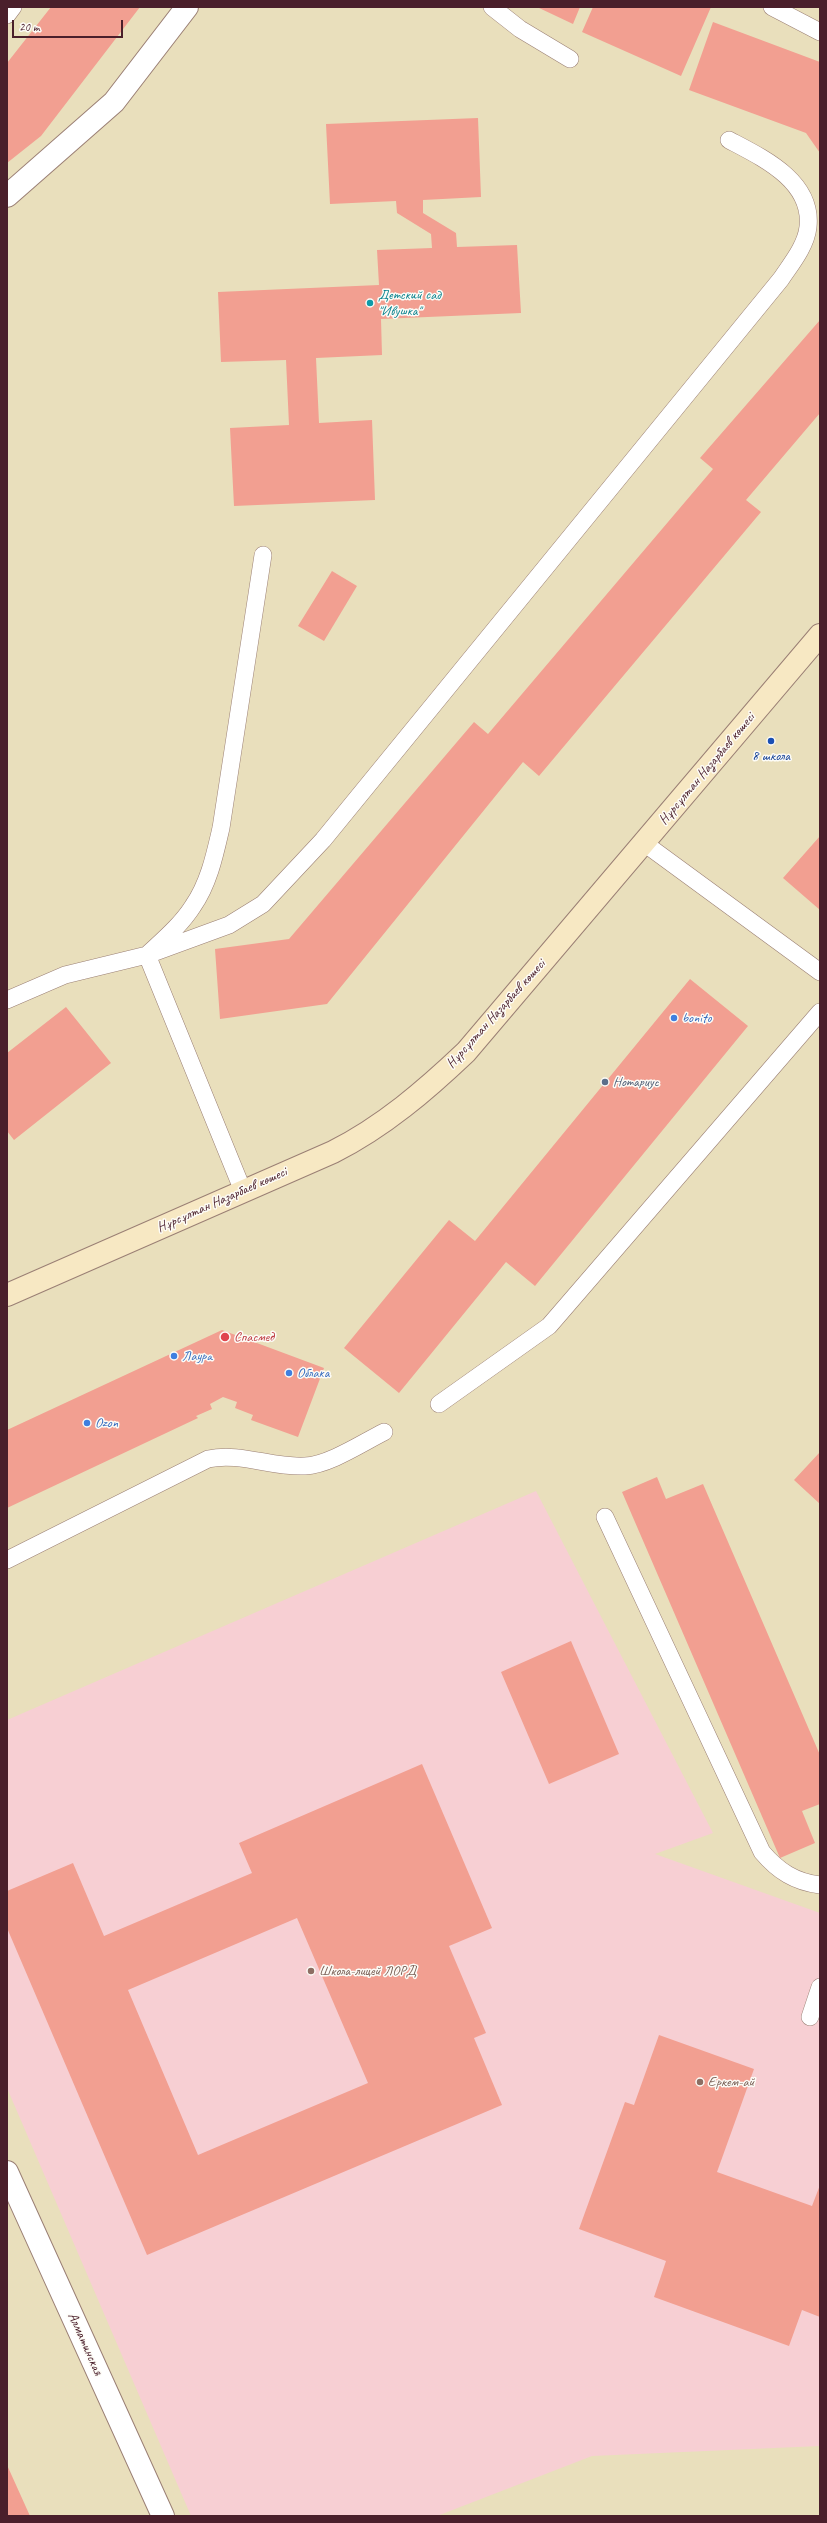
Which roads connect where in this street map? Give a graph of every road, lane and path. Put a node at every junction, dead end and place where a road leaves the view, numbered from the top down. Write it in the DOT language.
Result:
graph roads {
  1 [pos="14,7"];
  2 [pos="187,7"];
  3 [pos="492,7"];
  4 [pos="772,7"];
  5 [pos="7,15"];
  6 [pos="820,32"];
  7 [pos="570,59"];
  8 [pos="729,140"];
  9 [pos="7,196"];
  10 [pos="263,555"];
  11 [pos="820,635"];
  12 [pos="644,843"];
  13 [pos="147,955"];
  14 [pos="820,972"];
  15 [pos="7,1000"];
  16 [pos="820,1012"];
  17 [pos="242,1191"];
  18 [pos="7,1295"];
  19 [pos="439,1404"];
  20 [pos="384,1432"];
  21 [pos="605,1517"];
  22 [pos="7,1560"];
  23 [pos="820,1885"];
  24 [pos="820,1987"];
  25 [pos="810,2017"];
  26 [pos="7,2172"];
  27 [pos="164,2516"];
  1 -- 5 [label="lane"];
  2 -- 9 [label="street"];
  3 -- 7 [label="lane"];
  4 -- 6 [label="lane"];
  8 -- 13 [label="lane"];
  10 -- 13 [label="lane"];
  11 -- 12 [label="main road, Нұрсұлтан Назарбаев көшесі"];
  12 -- 14 [label="lane"];
  12 -- 17 [label="main road, Нұрсұлтан Назарбаев көшесі"];
  13 -- 15 [label="lane"];
  13 -- 17 [label="lane"];
  16 -- 19 [label="lane"];
  17 -- 18 [label="main road, Нұрсұлтан Назарбаев көшесі"];
  20 -- 22 [label="lane"];
  21 -- 23 [label="lane"];
  24 -- 25 [label="lane"];
  26 -- 27 [label="street, Алматинская"];
}
